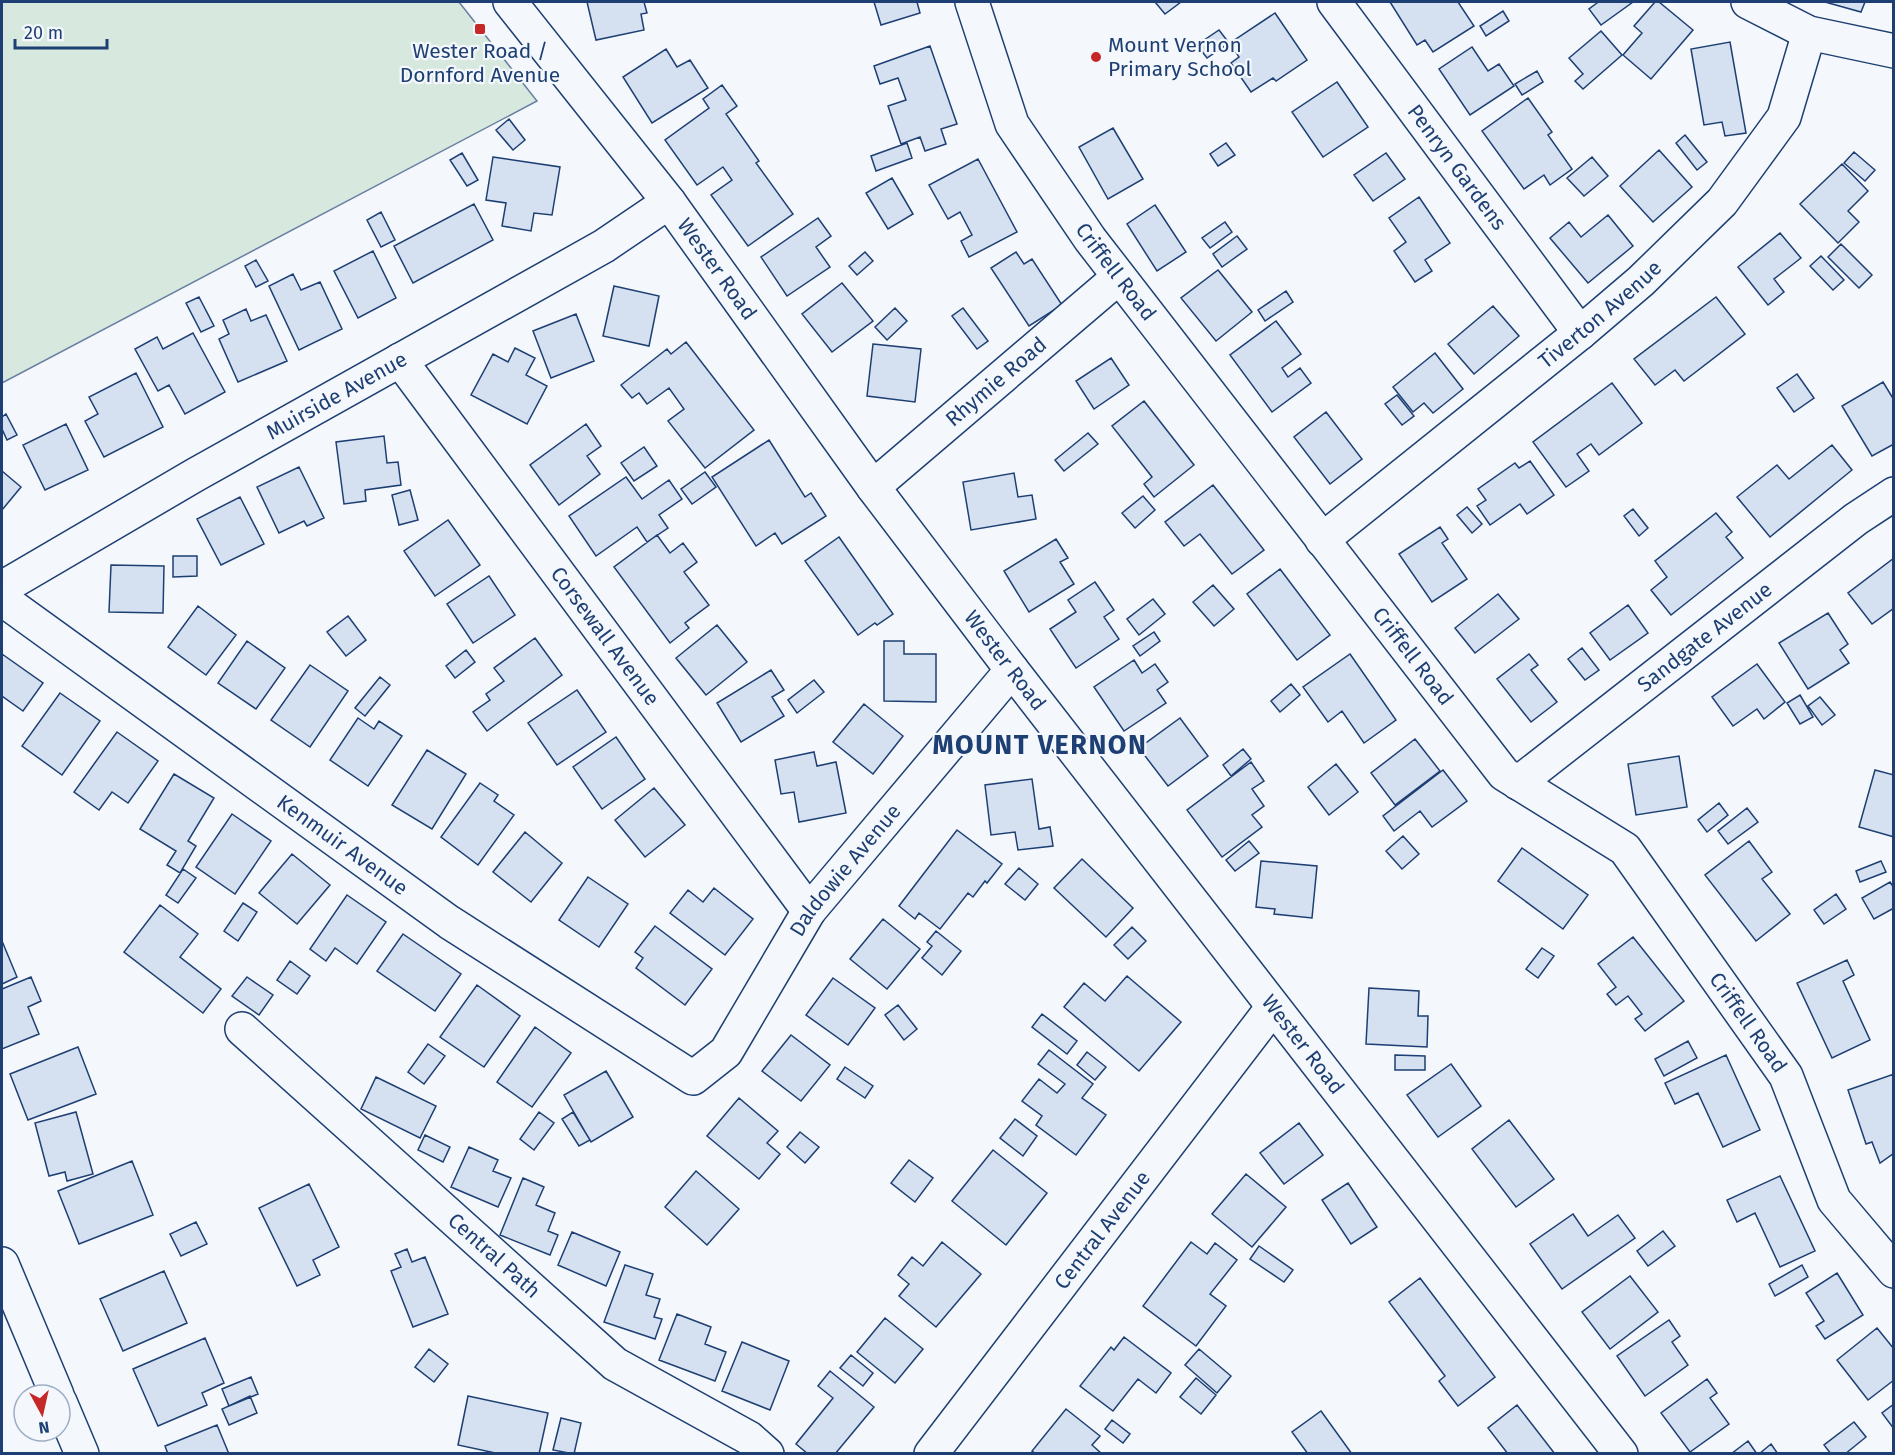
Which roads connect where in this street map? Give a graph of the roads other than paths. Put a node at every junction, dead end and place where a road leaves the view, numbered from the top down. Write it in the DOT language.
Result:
graph roads {
  1 [pos="972,2"];
  2 [pos="1334,2"];
  3 [pos="1748,2"];
  4 [pos="515,3"];
  5 [pos="1809,33"];
  6 [pos="1893,51"];
  7 [pos="669,202"];
  8 [pos="1119,277"];
  9 [pos="1580,333"];
  10 [pos="400,360"];
  11 [pos="873,487"];
  12 [pos="1893,494"];
  13 [pos="1322,540"];
  14 [pos="2,588"];
  15 [pos="2,599"];
  16 [pos="1012,670"];
  17 [pos="1518,783"];
  18 [pos="809,911"];
  19 [pos="1273,1007"];
  20 [pos="242,1029"];
  21 [pos="693,1078"];
  22 [pos="2,1264"];
  23 [pos="1893,1271"];
  24 [pos="52,1383"];
  25 [pos="72,1430"];
  26 [pos="82,1454"];
  27 [pos="767,1454"];
  28 [pos="931,1454"];
  29 [pos="1621,1454"];
  1 -- 8 [label="street, Criffell Road"];
  2 -- 9 [label="street, Penryn Gardens"];
  3 -- 5 [label="street"];
  4 -- 7 [label="street, Wester Road"];
  5 -- 6 [label="street"];
  5 -- 9 [label="street, Tiverton Avenue"];
  7 -- 10 [label="street, Muirside Avenue"];
  7 -- 11 [label="street, Wester Road"];
  8 -- 11 [label="street, Rhymie Road"];
  8 -- 13 [label="street, Criffell Road"];
  9 -- 13 [label="street, Tiverton Avenue"];
  10 -- 14 [label="street, Muirside Avenue"];
  10 -- 18 [label="street, Corsewall Avenue"];
  11 -- 16 [label="street, Wester Road"];
  12 -- 17 [label="street, Sandgate Avenue"];
  13 -- 17 [label="street, Criffell Road"];
  15 -- 21 [label="street, Kenmuir Avenue"];
  16 -- 18 [label="street, Daldowie Avenue"];
  16 -- 19 [label="street, Wester Road"];
  17 -- 23 [label="street, Criffell Road"];
  18 -- 21 [label="street, Daldowie Avenue"];
  19 -- 28 [label="street, Central Avenue"];
  19 -- 29 [label="street, Wester Road"];
  20 -- 27 [label="street, Central Path"];
  22 -- 24 [label="street"];
  25 -- 26 [label="street"];
}
